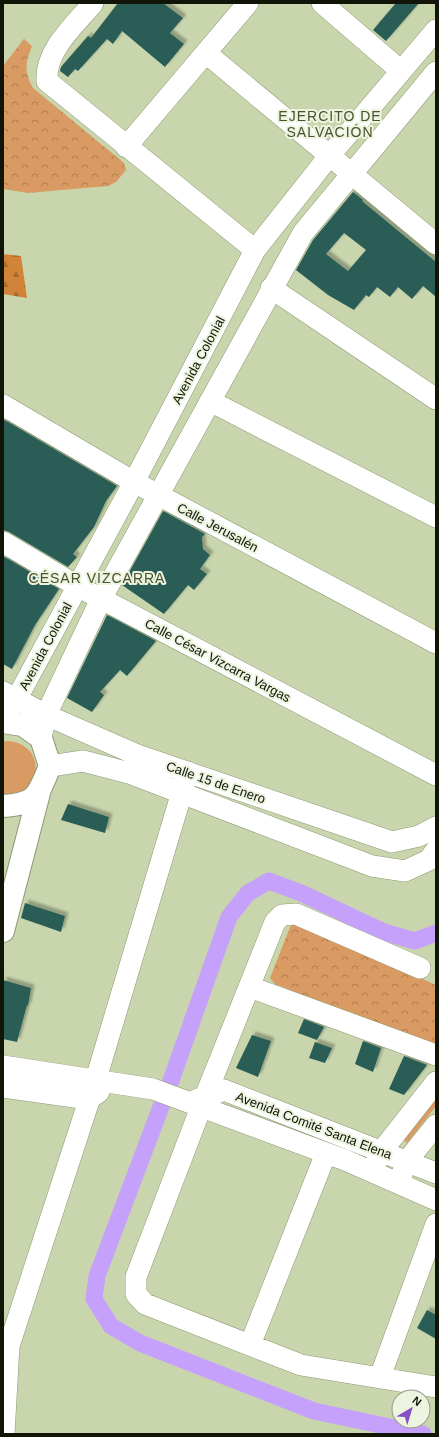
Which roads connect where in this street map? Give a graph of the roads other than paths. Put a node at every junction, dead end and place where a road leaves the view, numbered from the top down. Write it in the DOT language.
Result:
graph roads {
  1 [pos="93,3"];
  2 [pos="248,3"];
  3 [pos="322,3"];
  4 [pos="436,30"];
  5 [pos="206,53"];
  6 [pos="401,71"];
  7 [pos="436,72"];
  8 [pos="126,147"];
  9 [pos="330,155"];
  10 [pos="351,173"];
  11 [pos="436,244"];
  12 [pos="255,250"];
  13 [pos="271,288"];
  14 [pos="216,324"];
  15 [pos="243,340"];
  16 [pos="436,399"];
  17 [pos="210,401"];
  18 [pos="3,405"];
  19 [pos="134,482"];
  20 [pos="158,495"];
  21 [pos="436,517"];
  22 [pos="3,542"];
  23 [pos="77,586"];
  24 [pos="101,599"];
  25 [pos="436,643"];
  26 [pos="9,696"];
  27 [pos="46,714"];
  28 [pos="3,721"];
  29 [pos="41,738"];
  30 [pos="50,766"];
  31 [pos="188,772"];
  32 [pos="436,775"];
  33 [pos="39,793"];
  34 [pos="182,794"];
  35 [pos="3,806"];
  36 [pos="436,827"];
  37 [pos="436,850"];
  38 [pos="9,882"];
  39 [pos="3,931"];
  40 [pos="420,968"];
  41 [pos="250,987"];
  42 [pos="436,1055"];
  43 [pos="3,1066"];
  44 [pos="103,1081"];
  45 [pos="436,1082"];
  46 [pos="3,1087"];
  47 [pos="89,1099"];
  48 [pos="194,1100"];
  49 [pos="436,1125"];
  50 [pos="381,1152"];
  51 [pos="326,1153"];
  52 [pos="408,1161"];
  53 [pos="372,1172"];
  54 [pos="436,1173"];
  55 [pos="399,1182"];
  56 [pos="436,1200"];
  57 [pos="436,1224"];
  58 [pos="250,1345"];
  59 [pos="6,1346"];
  60 [pos="380,1377"];
  61 [pos="436,1387"];
  62 [pos="4,1434"];
  1 -- 8 [label="street"];
  2 -- 5 [label="street"];
  3 -- 6 [label="street"];
  4 -- 6 [label="street, Avenida Colonial"];
  5 -- 8 [label="street"];
  5 -- 9 [label="street"];
  6 -- 9 [label="street, Avenida Colonial"];
  7 -- 10 [label="street"];
  8 -- 12 [label="street"];
  9 -- 10 [label="street"];
  9 -- 12 [label="street, Avenida Colonial"];
  10 -- 11 [label="street"];
  10 -- 13 [label="street"];
  12 -- 14 [label="street, Avenida Colonial"];
  13 -- 15 [label="street"];
  13 -- 16 [label="street"];
  14 -- 15 [label="street"];
  14 -- 19 [label="street, Avenida Colonial"];
  15 -- 17 [label="street"];
  17 -- 20 [label="street"];
  17 -- 21 [label="street"];
  18 -- 19 [label="street, Calle Jerusalén"];
  19 -- 20 [label="street, Calle Jerusalén"];
  19 -- 23 [label="street, Avenida Colonial"];
  20 -- 24 [label="street"];
  20 -- 25 [label="street, Calle Jerusalén"];
  22 -- 23 [label="street, Calle César Vizcarra Vargas"];
  23 -- 24 [label="street, Calle César Vizcarra Vargas"];
  23 -- 26 [label="street, Avenida Colonial"];
  24 -- 27 [label="street"];
  24 -- 32 [label="street, Calle César Vizcarra Vargas"];
  26 -- 27 [label="street, Calle 15 de Enero"];
  26 -- 28 [label="street, Avenida Colonial"];
  27 -- 29 [label="street"];
  27 -- 31 [label="street, Calle 15 de Enero"];
  28 -- 29 [label="main road"];
  29 -- 30 [label="main road"];
  30 -- 33 [label="main road"];
  30 -- 34 [label="street, Calle 15 de Enero"];
  31 -- 34 [label="street"];
  31 -- 36 [label="street, Calle 15 de Enero"];
  33 -- 35 [label="main road"];
  33 -- 38 [label="main road"];
  34 -- 37 [label="street, Calle 15 de Enero"];
  34 -- 44 [label="street"];
  38 -- 39 [label="main road"];
  40 -- 41 [label="street"];
  41 -- 42 [label="street"];
  41 -- 48 [label="street"];
  43 -- 44 [label="street"];
  44 -- 47 [label="street"];
  44 -- 48 [label="street"];
  45 -- 50 [label="street"];
  46 -- 47 [label="street"];
  47 -- 59 [label="street"];
  48 -- 50 [label="street, Avenida Comité Santa Elena"];
  48 -- 51 [label="street"];
  48 -- 58 [label="street"];
  49 -- 52 [label="street"];
  50 -- 52 [label="street, Avenida Comité Santa Elena"];
  50 -- 53 [label="street"];
  51 -- 53 [label="street"];
  51 -- 58 [label="street"];
  52 -- 54 [label="street, Avenida Comité Santa Elena"];
  52 -- 55 [label="street"];
  53 -- 55 [label="street"];
  55 -- 56 [label="street"];
  57 -- 60 [label="street"];
  58 -- 60 [label="street"];
  59 -- 62 [label="street"];
  60 -- 61 [label="street"];
}
